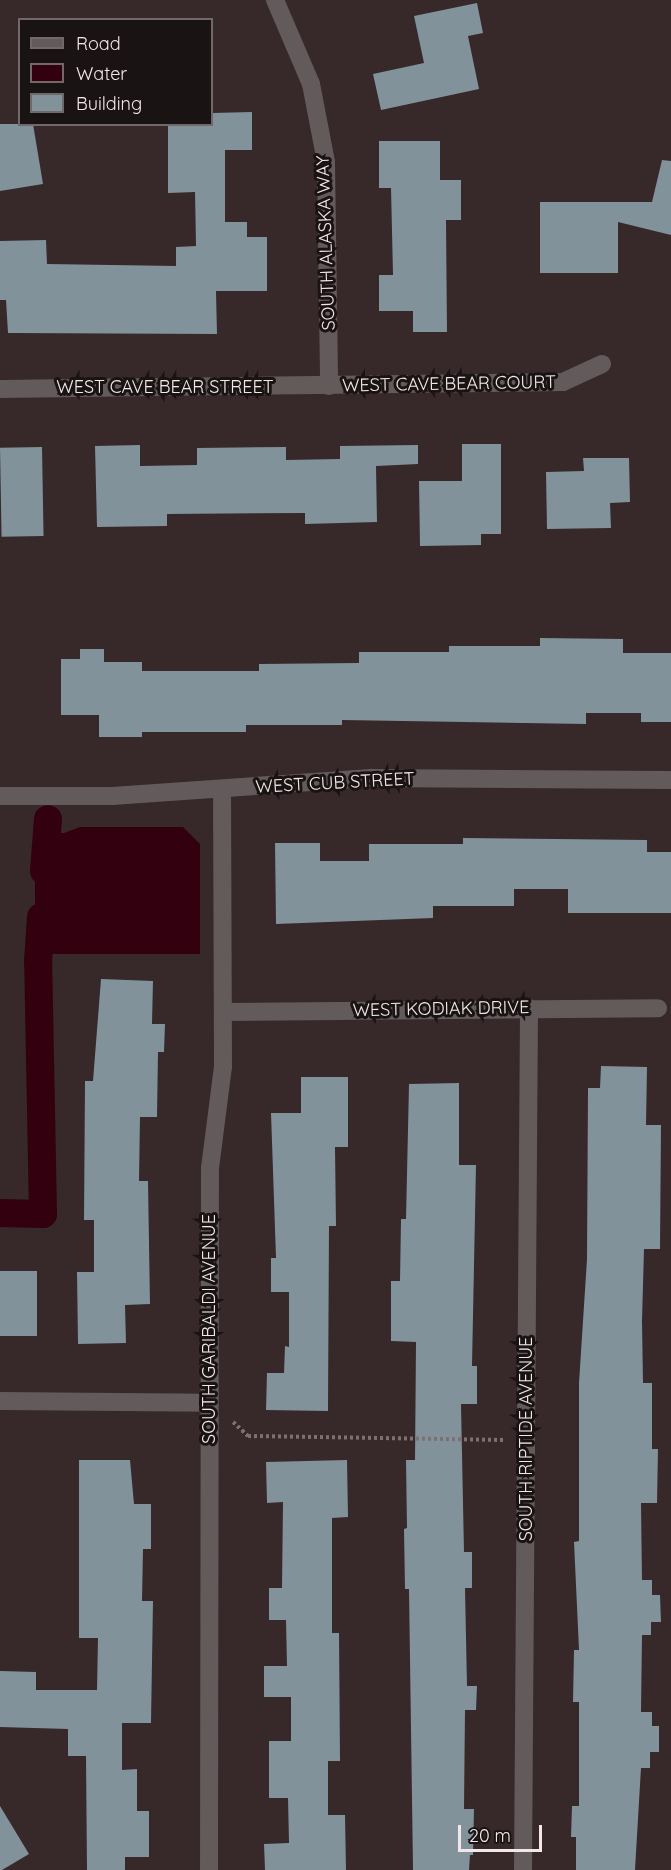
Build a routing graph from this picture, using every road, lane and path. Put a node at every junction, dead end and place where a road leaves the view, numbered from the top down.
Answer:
1 (275, 0) edge
2 (602, 364) dead end
3 (329, 386) junction
4 (0, 389) edge
5 (671, 780) edge
6 (222, 789) junction
7 (0, 796) edge
8 (530, 1008) junction
9 (658, 1008) dead end
10 (223, 1012) junction
11 (0, 1401) edge
12 (209, 1402) junction
13 (526, 1440) junction
14 (209, 1870) edge
15 (523, 1870) edge

1 - 3 street, SOUTH ALASKA WAY
2 - 3 street, WEST CAVE BEAR COURT
3 - 4 street, WEST CAVE BEAR STREET
5 - 6 street, WEST CUB STREET
6 - 7 street, WEST CUB STREET
6 - 10 street, SOUTH GARIBALDI AVENUE
8 - 9 street, WEST KODIAK DRIVE
8 - 10 street, WEST KODIAK DRIVE
8 - 13 street, SOUTH RIPTIDE AVENUE
10 - 12 street, SOUTH GARIBALDI AVENUE
11 - 12 street
12 - 13 path
12 - 14 street, SOUTH GARIBALDI AVENUE
13 - 15 street, SOUTH RIPTIDE AVENUE

